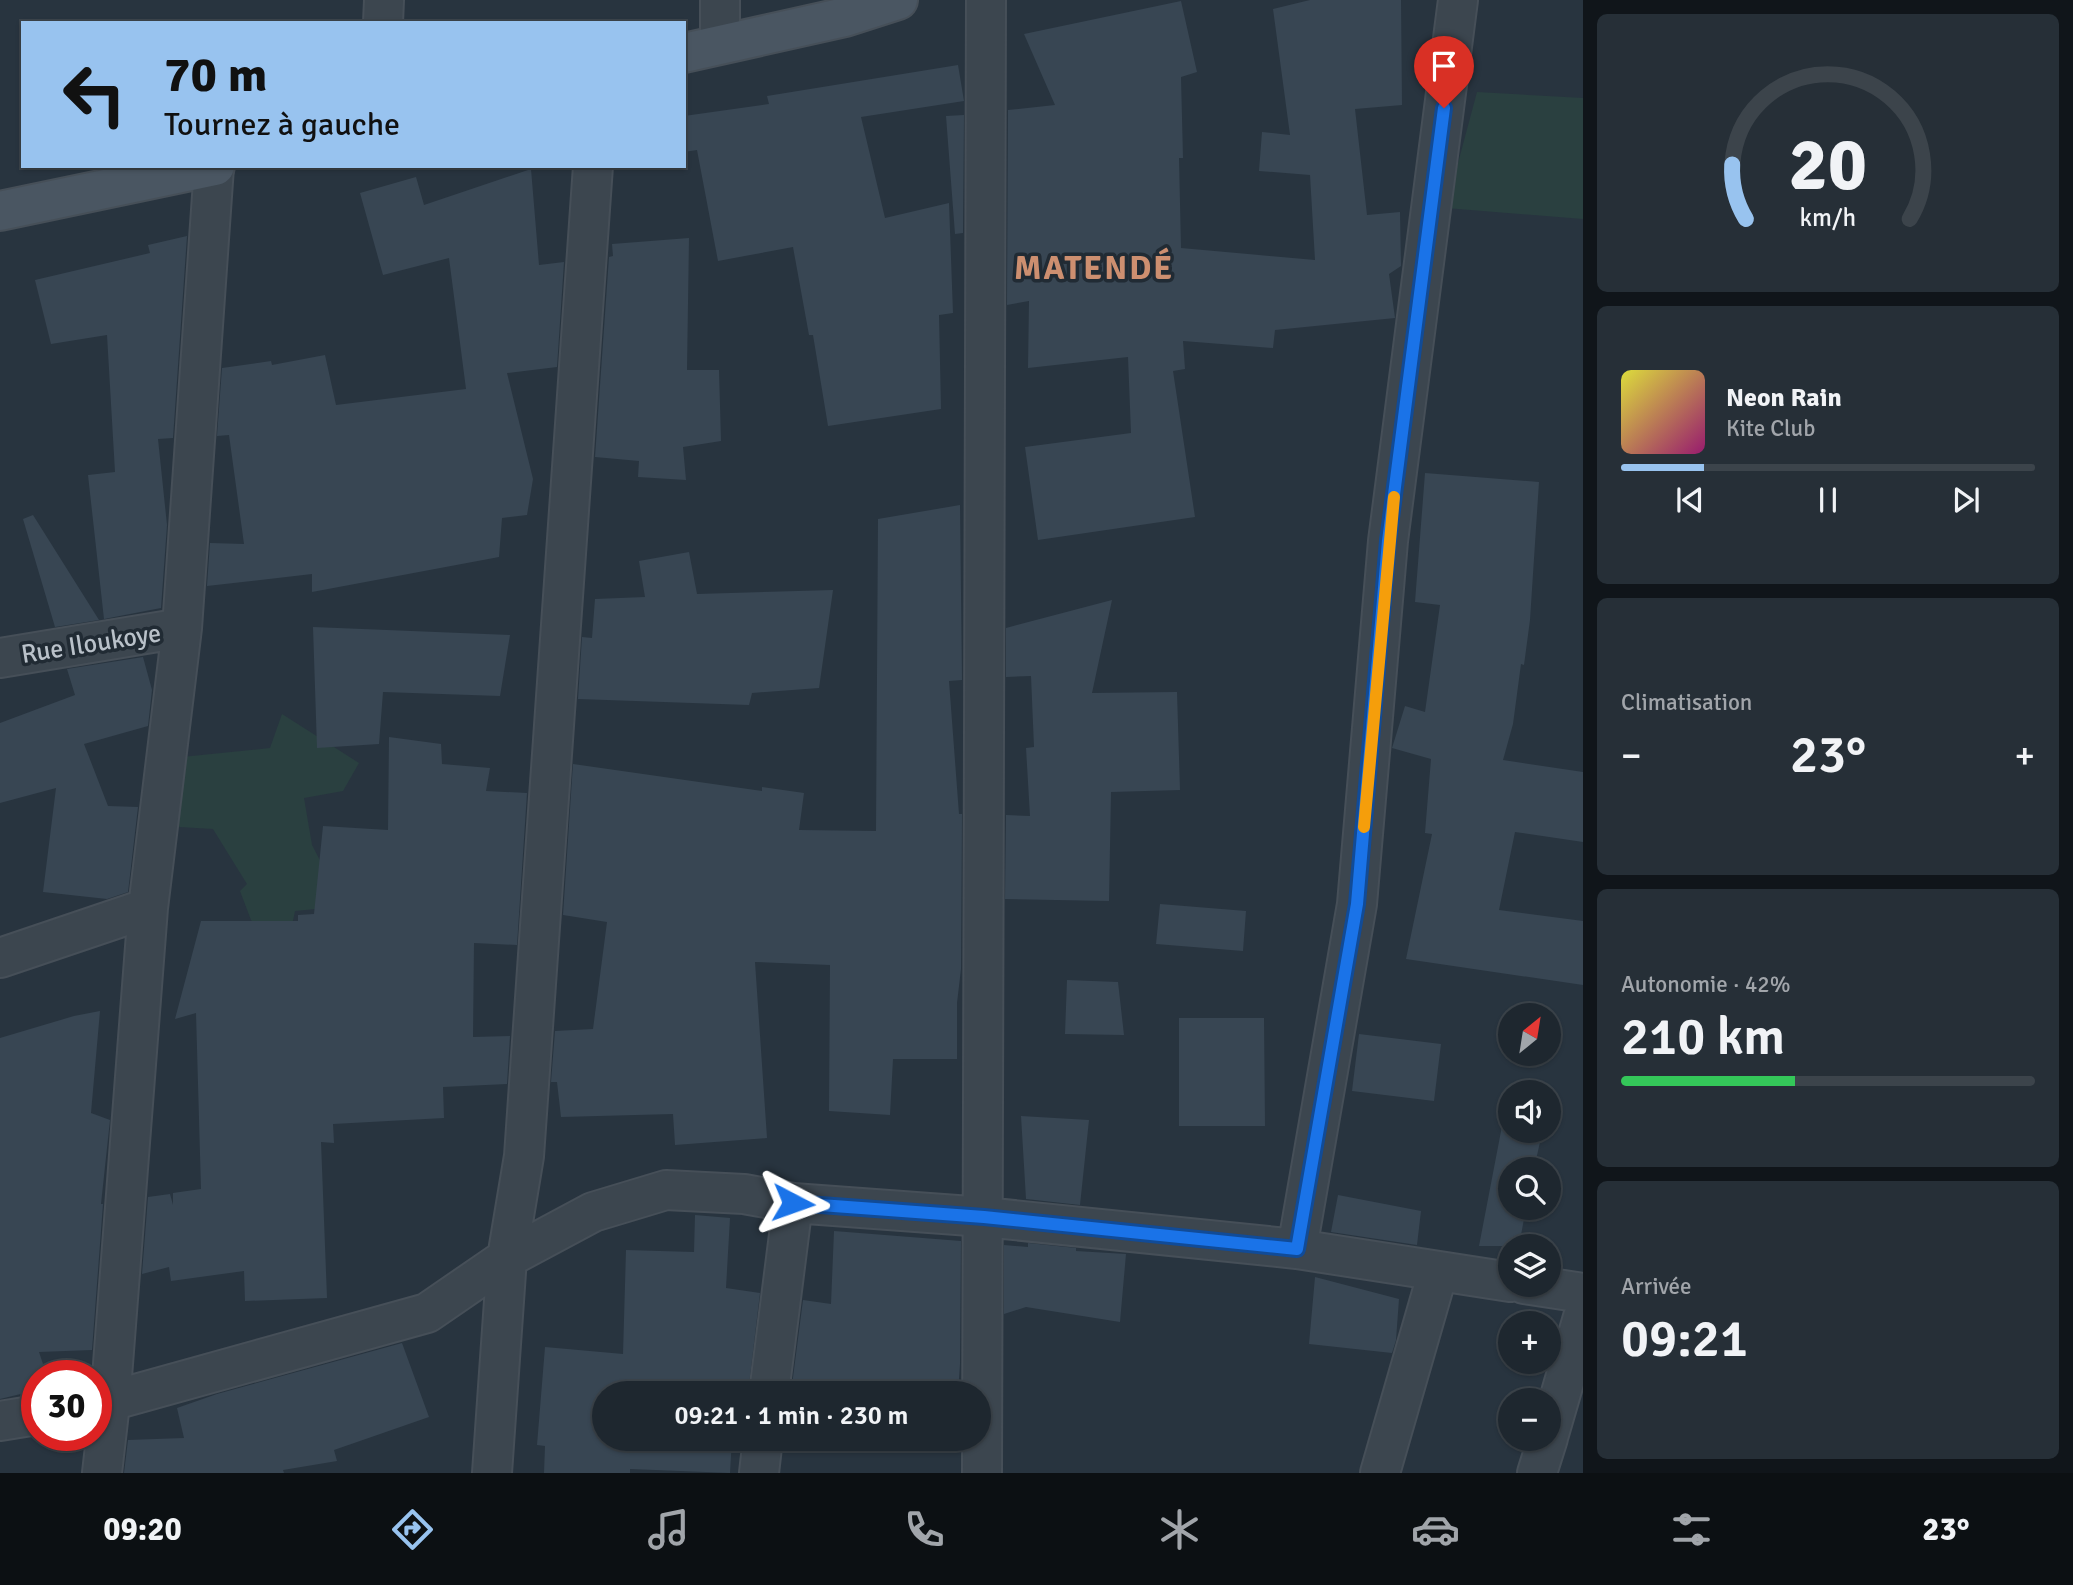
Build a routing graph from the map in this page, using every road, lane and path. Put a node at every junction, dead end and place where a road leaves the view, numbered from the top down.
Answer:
1 (384, 0) edge
2 (720, 0) edge
3 (898, 0) edge
4 (986, 0) edge
5 (1458, 0) edge
6 (383, 21) edge
7 (702, 48) edge
8 (205, 168) edge
9 (215, 168) edge
10 (593, 168) edge
11 (0, 211) edge
12 (182, 628) junction
13 (0, 658) edge
14 (148, 908) junction
15 (0, 958) edge
16 (793, 1203) junction
17 (984, 1217) junction
18 (1297, 1249) junction
19 (507, 1258) junction
20 (1438, 1272) junction
21 (1498, 1280) edge
22 (1561, 1290) edge
23 (1583, 1293) edge
24 (1583, 1317) edge
25 (107, 1360) edge
26 (771, 1381) edge
27 (1561, 1392) edge
28 (112, 1401) edge
29 (21, 1418) edge
30 (0, 1421) edge
31 (102, 1451) edge
32 (762, 1451) edge
33 (1544, 1451) edge
34 (102, 1473) edge
35 (492, 1473) edge
36 (759, 1473) edge
37 (982, 1473) edge
38 (1380, 1473) edge
39 (1537, 1473) edge

1 - 6 street
2 - 7 street
3 - 7 main road
4 - 17 street
5 - 18 street
8 - 11 main road
9 - 12 street
10 - 19 street
12 - 13 street, Rue Iloukoye
12 - 14 street
14 - 15 street
14 - 25 street
16 - 17 street
16 - 19 street
16 - 26 street
17 - 18 street
17 - 37 street
18 - 20 street
19 - 28 street
19 - 35 street
20 - 21 street
20 - 38 street
22 - 23 street
24 - 27 street
29 - 30 street
31 - 34 street
32 - 36 street
33 - 39 street

